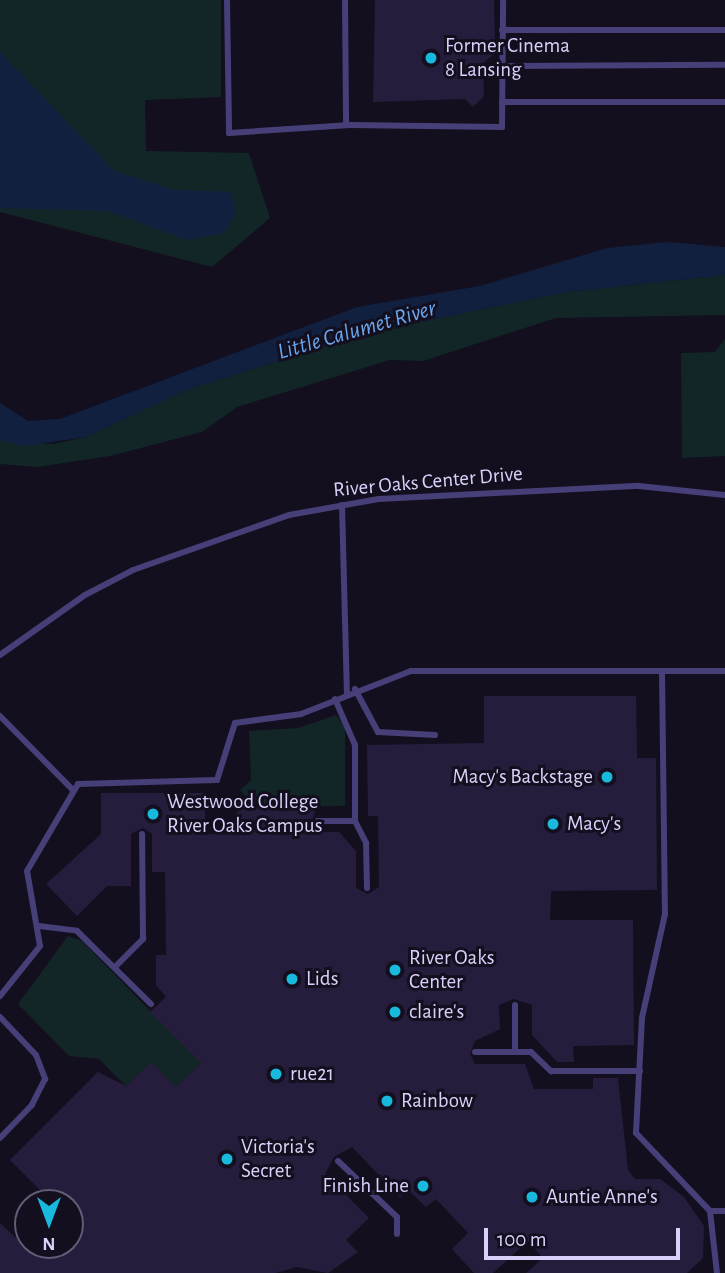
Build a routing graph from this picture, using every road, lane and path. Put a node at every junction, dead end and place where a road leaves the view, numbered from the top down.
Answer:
1 (227, 0) edge
2 (345, 0) edge
3 (503, 0) edge
4 (502, 30) junction
5 (725, 30) edge
6 (725, 65) edge
7 (502, 66) junction
8 (502, 102) junction
9 (725, 102) edge
10 (346, 125) junction
11 (725, 495) edge
12 (342, 505) junction
13 (0, 655) edge
14 (662, 671) junction
15 (725, 671) edge
16 (355, 689) junction
17 (347, 693) junction
18 (335, 699) junction
19 (0, 716) edge
20 (435, 735) dead end
21 (72, 789) junction
22 (317, 821) dead end
23 (355, 821) junction
24 (142, 834) dead end
25 (367, 888) dead end
26 (39, 926) junction
27 (115, 967) junction
28 (0, 996) edge
29 (151, 1004) dead end
30 (515, 1005) dead end
31 (0, 1017) edge
32 (475, 1052) dead end
33 (515, 1052) junction
34 (640, 1071) junction
35 (0, 1138) edge
36 (338, 1161) dead end
37 (710, 1211) junction
38 (725, 1211) edge
39 (397, 1234) dead end
40 (717, 1273) edge

1 - 10 lane
2 - 10 lane
3 - 4 lane
4 - 5 lane
4 - 7 lane
6 - 7 lane
7 - 8 lane
8 - 9 lane
8 - 10 lane
11 - 12 lane, River Oaks Center Drive
12 - 13 lane, River Oaks Center Drive
12 - 17 lane
14 - 15 lane
14 - 16 lane
14 - 34 lane
16 - 17 lane
16 - 20 lane
17 - 18 lane
18 - 21 lane
18 - 23 lane
19 - 21 lane
21 - 26 lane
22 - 23 lane
23 - 25 lane
24 - 27 lane
26 - 27 lane
26 - 28 lane
27 - 29 lane
30 - 33 lane
31 - 35 lane
32 - 33 lane
33 - 34 lane
34 - 37 lane
36 - 39 lane
37 - 38 lane
37 - 40 lane

